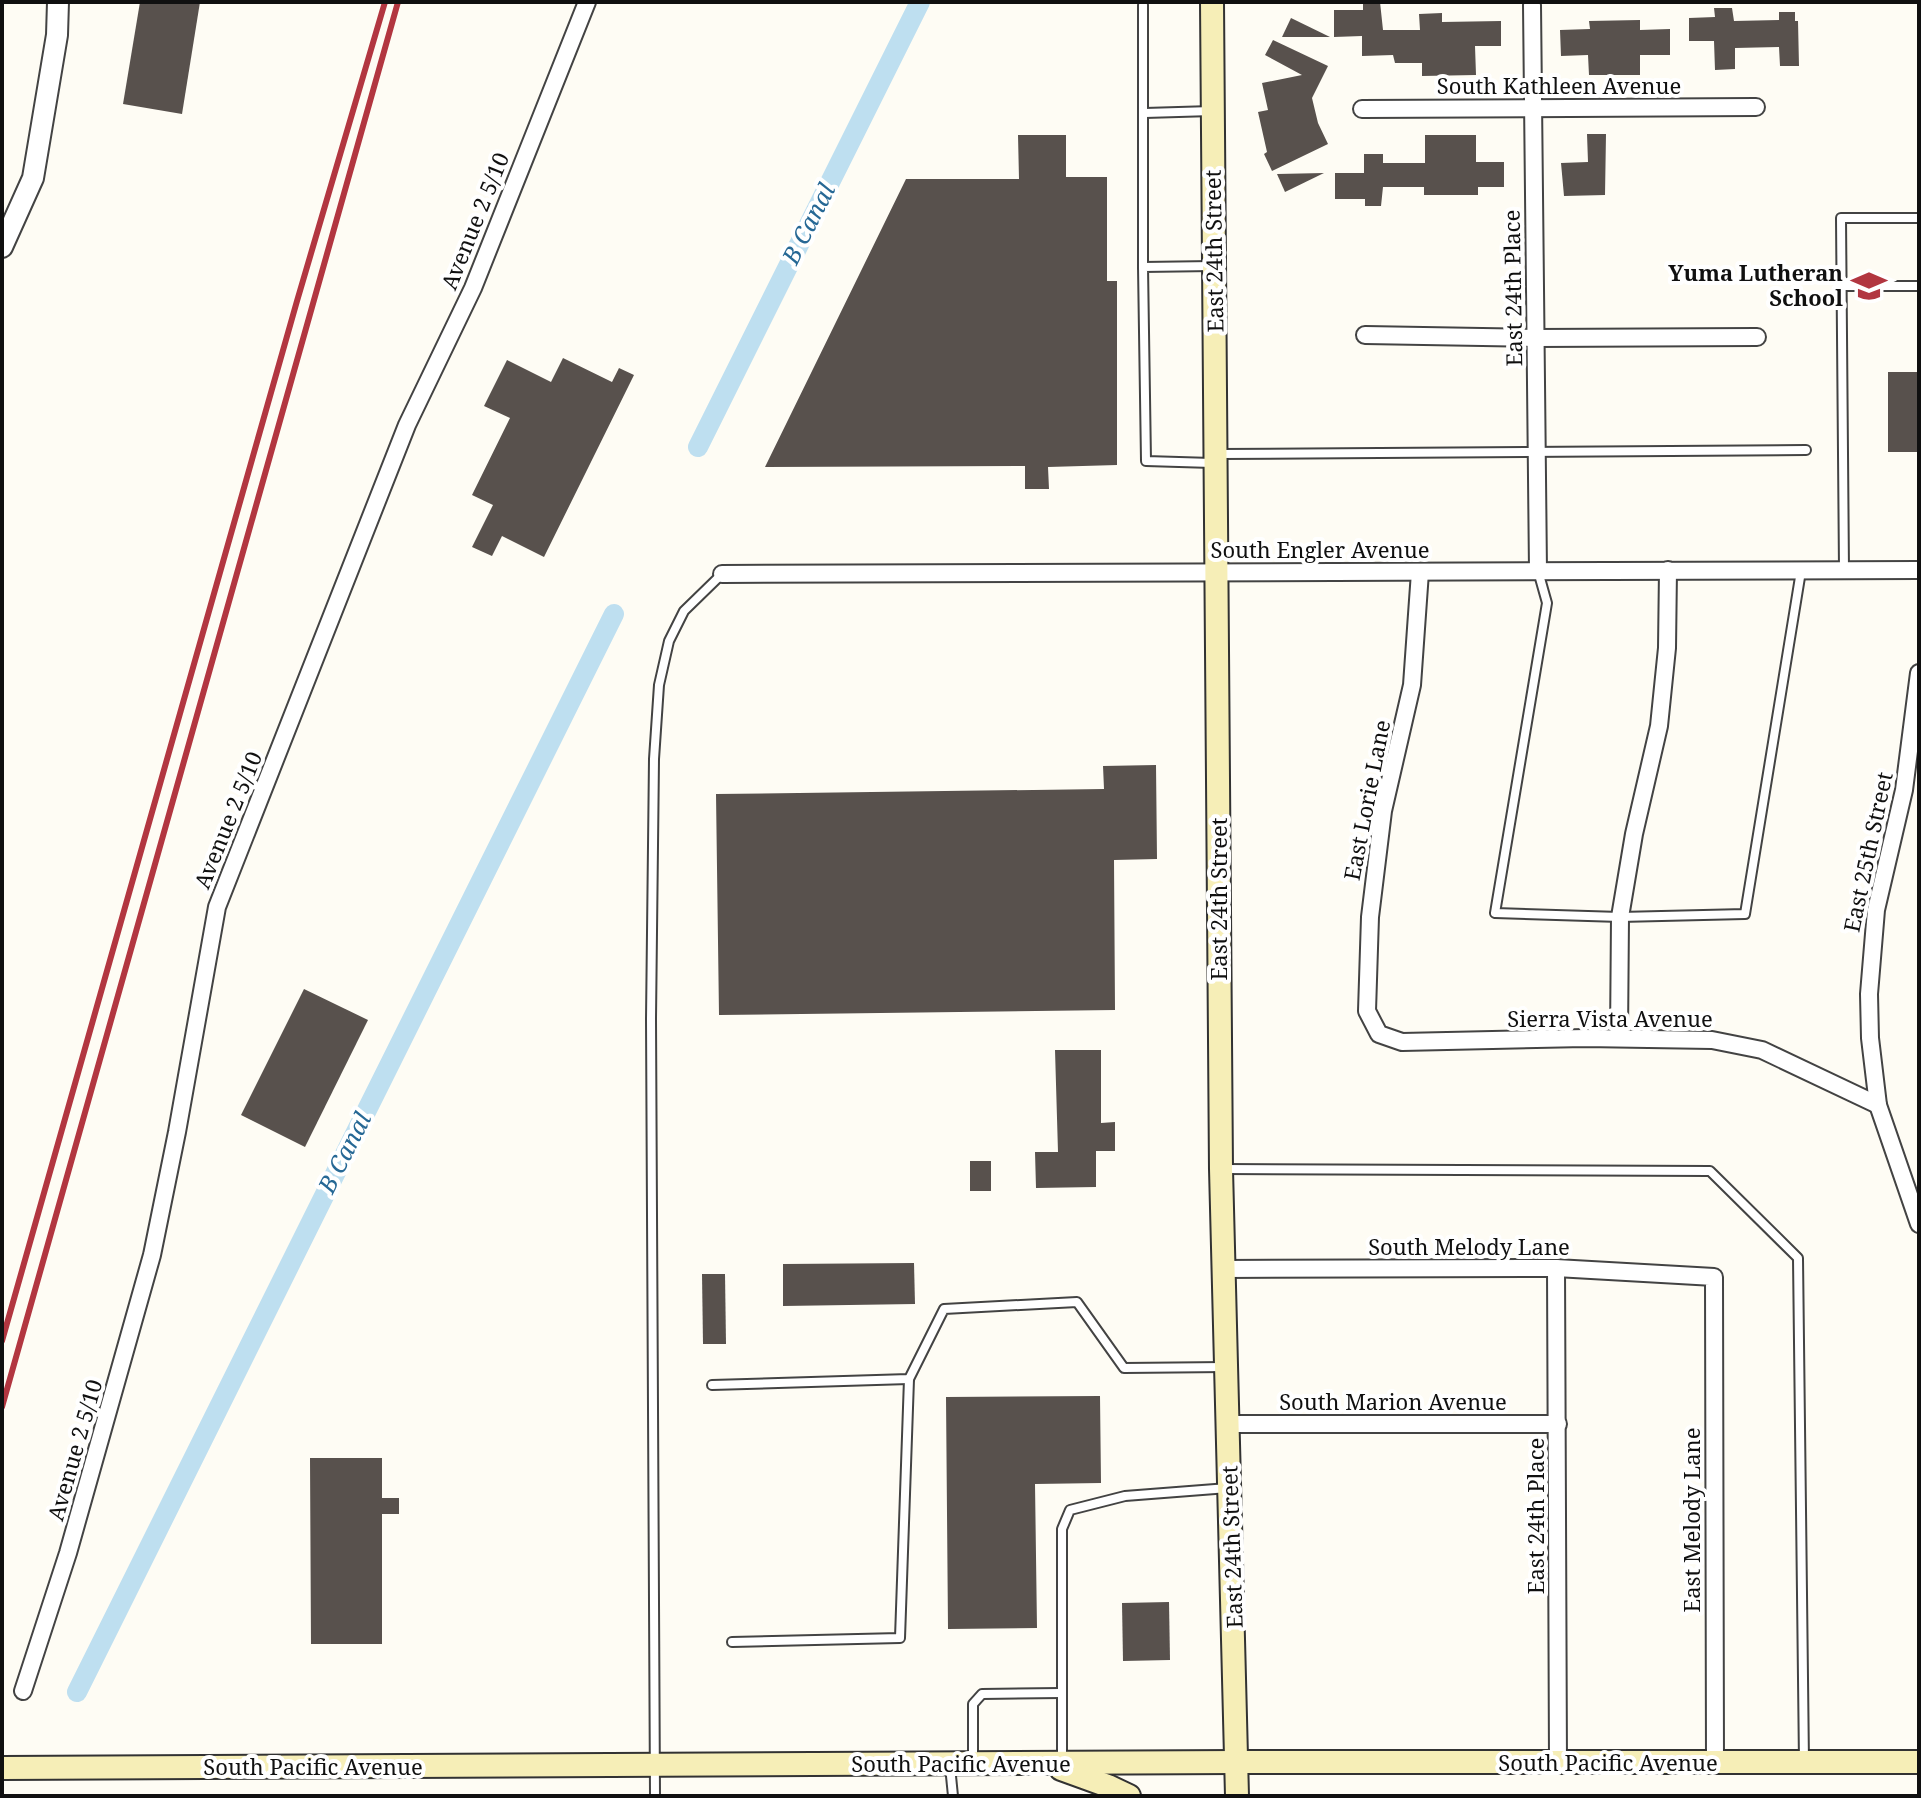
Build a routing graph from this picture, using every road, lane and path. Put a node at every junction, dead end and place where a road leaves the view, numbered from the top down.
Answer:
1 (58, 2) edge
2 (587, 2) edge
3 (1212, 2) edge
4 (1143, 5) dead end
5 (1532, 5) dead end
6 (1756, 107) dead end
7 (1533, 108) junction
8 (1362, 109) dead end
9 (1213, 111) junction
10 (1145, 113) junction
11 (1919, 218) edge
12 (2, 247) edge
13 (1214, 266) junction
14 (1143, 267) junction
15 (1842, 286) junction
16 (1919, 286) edge
17 (1365, 335) dead end
18 (1757, 337) dead end
19 (1536, 338) junction
20 (1806, 450) dead end
21 (1537, 452) junction
22 (1216, 458) junction
23 (1668, 570) junction
24 (1801, 570) junction
25 (1844, 570) junction
26 (1919, 570) edge
27 (1216, 571) junction
28 (1538, 571) junction
29 (1420, 572) junction
30 (722, 574) joint
31 (1919, 673) edge
32 (1620, 917) junction
33 (1379, 1034) joint
34 (1619, 1038) junction
35 (1878, 1105) junction
36 (1221, 1169) junction
37 (1919, 1224) edge
38 (1556, 1268) junction
39 (1223, 1269) junction
40 (1714, 1277) joint
41 (1226, 1367) junction
42 (909, 1379) junction
43 (712, 1385) dead end
44 (1228, 1424) junction
45 (1558, 1424) junction
46 (1230, 1488) junction
47 (732, 1642) dead end
48 (23, 1691) dead end
49 (1061, 1693) junction
50 (1237, 1762) junction
51 (1804, 1762) junction
52 (1919, 1762) edge
53 (1558, 1763) junction
54 (1715, 1763) junction
55 (1053, 1764) junction
56 (950, 1765) junction
57 (974, 1765) junction
58 (655, 1766) junction
59 (2, 1768) edge
60 (655, 1796) edge
61 (953, 1796) edge
62 (1129, 1796) edge
63 (1237, 1796) edge

1 - 12 street
2 - 48 street, Avenue 2 5/10
3 - 9 main road, East 24th Street
4 - 10 lane
5 - 7 street, East 24th Place
6 - 7 street, South Kathleen Avenue
7 - 8 street, South Kathleen Avenue
7 - 19 street, East 24th Place
9 - 10 lane
9 - 13 main road, East 24th Street
10 - 14 lane
11 - 15 lane
13 - 14 lane
13 - 22 main road, East 24th Street
14 - 22 lane
15 - 16 lane
15 - 25 lane
17 - 19 street
18 - 19 street
19 - 21 street, East 24th Place
20 - 21 lane
21 - 22 lane
21 - 28 street, East 24th Place
22 - 27 main road, East 24th Street
23 - 24 street, South Engler Avenue
23 - 28 street, South Engler Avenue
23 - 32 street
24 - 25 street, South Engler Avenue
24 - 32 lane
25 - 26 street, South Engler Avenue
27 - 29 street, South Engler Avenue
27 - 30 street, South Engler Avenue
27 - 36 main road, East 24th Street
28 - 29 street, South Engler Avenue
28 - 32 lane
29 - 33 street, East Lorie Lane
30 - 58 lane
31 - 35 street, East 25th Street
32 - 34 street
33 - 34 street, Sierra Vista Avenue
34 - 35 street, Sierra Vista Avenue
35 - 37 street, East 25th Street
36 - 39 main road, East 24th Street
36 - 51 lane
38 - 39 street, South Melody Lane
38 - 40 street, South Melody Lane
38 - 45 street, East 24th Place
39 - 41 main road, East 24th Street
40 - 54 street, East Melody Lane
41 - 42 lane
41 - 44 main road, East 24th Street
42 - 43 lane
42 - 47 lane
44 - 45 street, South Marion Avenue
44 - 46 main road, East 24th Street
45 - 53 street, East 24th Place
46 - 49 lane
46 - 50 main road, East 24th Street
49 - 55 lane
49 - 57 lane
50 - 53 main road, South Pacific Avenue
50 - 55 main road, South Pacific Avenue
50 - 63 main road, East 24th Street
51 - 52 main road, South Pacific Avenue
51 - 54 main road, South Pacific Avenue
53 - 54 main road, South Pacific Avenue
55 - 57 main road, South Pacific Avenue
55 - 62 main road
56 - 57 main road, South Pacific Avenue
56 - 58 main road, South Pacific Avenue
56 - 61 lane
58 - 59 main road, South Pacific Avenue
58 - 60 lane

